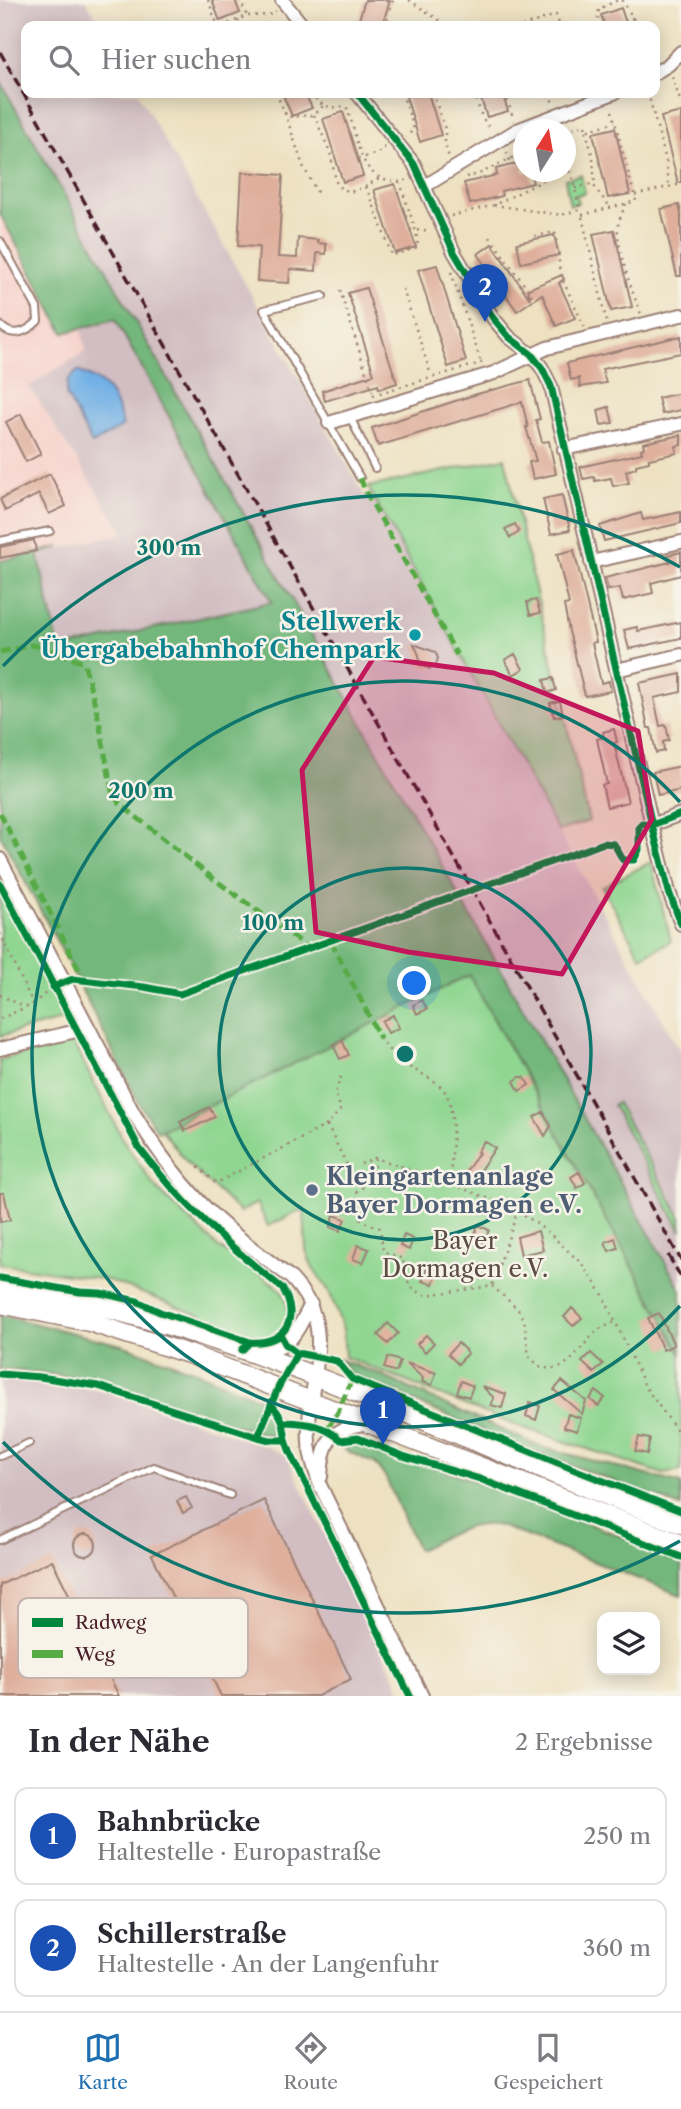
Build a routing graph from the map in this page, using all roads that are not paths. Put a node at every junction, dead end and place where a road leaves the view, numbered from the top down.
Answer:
1 (284, 3) edge
2 (299, 21) edge
3 (681, 52) edge
4 (660, 70) edge
5 (361, 98) edge
6 (600, 98) edge
7 (425, 186) junction
8 (0, 240) edge
9 (323, 296) dead end
10 (681, 315) edge
11 (0, 325) edge
12 (531, 354) junction
13 (350, 417) junction
14 (329, 423) junction
15 (681, 424) edge
16 (564, 449) junction
17 (375, 468) dead end
18 (360, 478) dead end
19 (50, 531) dead end
20 (0, 541) edge
21 (681, 542) edge
22 (591, 562) junction
23 (681, 655) edge
24 (616, 670) junction
25 (681, 814) edge
26 (652, 825) junction
27 (0, 859) edge
28 (681, 924) edge
29 (89, 1028) junction
30 (0, 1049) edge
31 (0, 1287) edge
32 (0, 1304) edge
33 (311, 1304) junction
34 (242, 1350) junction
35 (314, 1377) junction
36 (312, 1400) junction
37 (370, 1424) junction
38 (29, 1443) dead end
39 (0, 1456) edge
40 (320, 1485) junction
41 (230, 1495) dead end
42 (681, 1524) edge
43 (0, 1540) edge
44 (681, 1544) edge
45 (422, 1696) edge

1 - 2 street
3 - 4 street
5 - 7 street
6 - 7 street
7 - 12 street
8 - 11 lane
9 - 14 lane
10 - 12 street
12 - 13 street
12 - 16 street
13 - 14 street
13 - 17 lane
14 - 18 lane
15 - 16 street
16 - 22 street
19 - 20 lane
21 - 22 street
22 - 24 street
23 - 24 street
24 - 26 street
25 - 26 street
26 - 28 street
27 - 29 street
29 - 30 street
29 - 33 street
31 - 34 main road
32 - 36 main road
33 - 34 street
33 - 35 street
34 - 35 main road
35 - 36 street
35 - 42 main road
36 - 37 main road
36 - 40 street
37 - 40 street
37 - 44 main road
38 - 39 lane
40 - 45 street
41 - 43 lane

